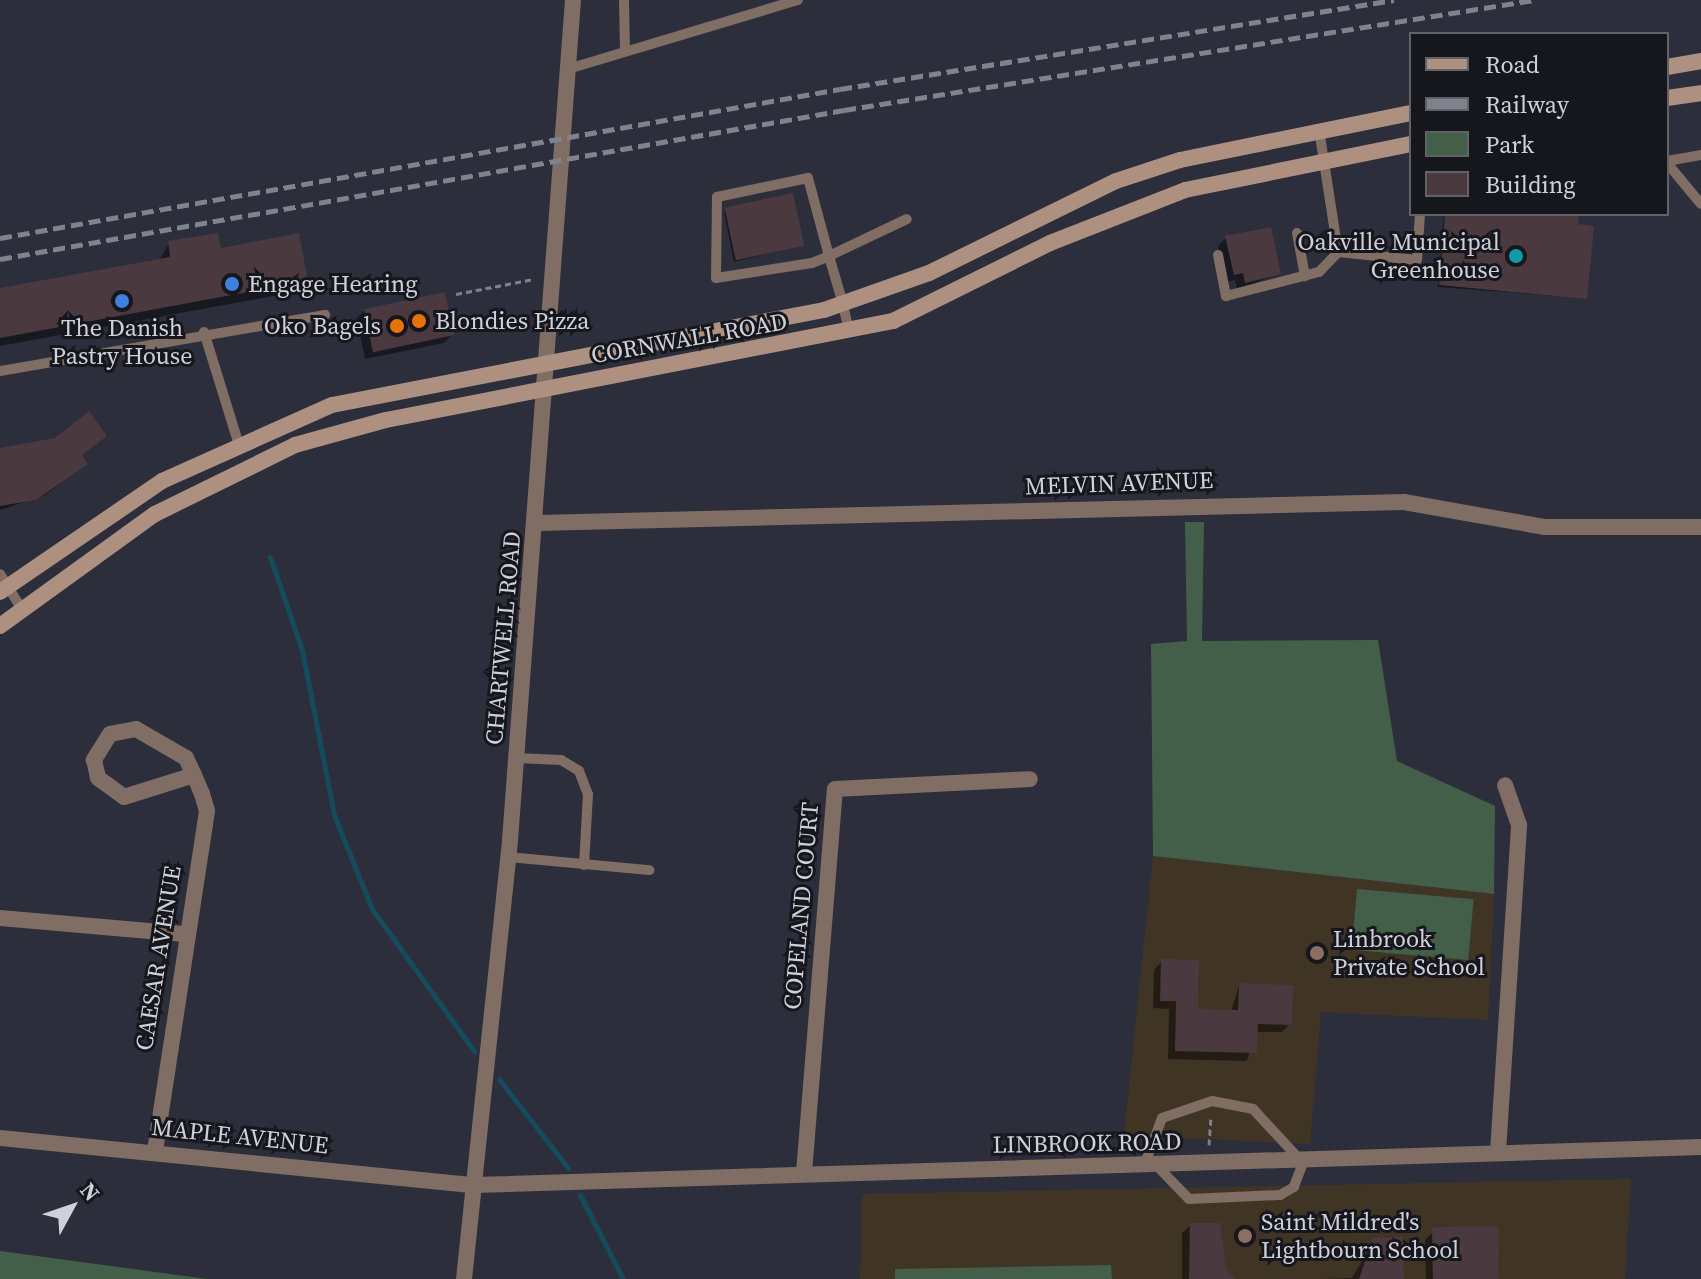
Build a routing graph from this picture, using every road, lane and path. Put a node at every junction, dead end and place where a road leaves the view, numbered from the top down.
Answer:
1 (573, 0) edge
2 (624, 0) edge
3 (798, 0) edge
4 (625, 50) junction
5 (1701, 61) edge
6 (1669, 67) edge
7 (568, 69) junction
8 (1701, 93) edge
9 (1669, 98) edge
10 (1409, 113) edge
11 (1319, 129) junction
12 (1409, 144) edge
13 (1701, 155) edge
14 (1324, 160) junction
15 (1669, 162) edge
16 (1669, 164) edge
17 (1701, 204) edge
18 (1420, 216) edge
19 (907, 219) dead end
20 (1297, 233) dead end
21 (1338, 252) junction
22 (1218, 255) dead end
23 (829, 256) junction
24 (555, 275) junction
25 (1305, 276) junction
26 (456, 294) dead end
27 (843, 304) junction
28 (325, 315) dead end
29 (849, 331) junction
30 (204, 332) junction
31 (545, 361) junction
32 (0, 371) edge
33 (543, 389) junction
34 (239, 445) junction
35 (537, 523) junction
36 (1701, 527) edge
37 (3, 584) edge
38 (23, 611) junction
39 (0, 626) edge
40 (517, 758) junction
41 (194, 775) junction
42 (1030, 779) dead end
43 (1505, 785) dead end
44 (508, 857) junction
45 (584, 865) junction
46 (649, 870) dead end
47 (0, 918) edge
48 (183, 934) junction
49 (1212, 1101) junction
50 (0, 1138) edge
51 (1701, 1147) edge
52 (155, 1151) junction
53 (1498, 1152) junction
54 (1303, 1163) junction
55 (1208, 1165) junction
56 (1151, 1166) junction
57 (804, 1173) junction
58 (474, 1185) junction
59 (464, 1279) edge

1 - 7 street, CHARTWELL ROAD
2 - 4 lane
3 - 4 lane
4 - 7 lane
5 - 6 main road
7 - 24 street, CHARTWELL ROAD
8 - 9 main road
10 - 11 main road, CORNWALL ROAD
11 - 14 lane
11 - 27 main road, CORNWALL ROAD
12 - 14 main road, CORNWALL ROAD
13 - 15 lane
14 - 21 lane
14 - 29 main road, CORNWALL ROAD
16 - 17 lane
18 - 21 lane
19 - 23 lane
20 - 25 lane
21 - 25 lane
22 - 25 lane
23 - 23 lane
23 - 27 lane
24 - 26 path
24 - 31 street, CHARTWELL ROAD
27 - 29 lane
27 - 31 main road, CORNWALL ROAD
28 - 30 lane
29 - 33 main road, CORNWALL ROAD
30 - 32 lane
30 - 34 lane
31 - 33 street, CHARTWELL ROAD
31 - 34 main road, CORNWALL ROAD
33 - 35 street, CHARTWELL ROAD
33 - 38 main road, CORNWALL ROAD
34 - 37 main road, CORNWALL ROAD
35 - 36 street, MELVIN AVENUE
35 - 40 street, CHARTWELL ROAD
37 - 38 lane
38 - 39 main road, CORNWALL ROAD
40 - 44 street, CHARTWELL ROAD
40 - 45 lane
41 - 41 street, CAESAR AVENUE
41 - 48 street, CAESAR AVENUE
42 - 57 street, COPELAND COURT
43 - 53 street
44 - 45 lane
44 - 58 street, CHARTWELL ROAD
45 - 46 lane
47 - 48 street
48 - 52 street, CAESAR AVENUE
49 - 54 lane
49 - 55 path
49 - 56 lane
50 - 52 street, MAPLE AVENUE
51 - 53 street, LINBROOK ROAD
52 - 58 street, MAPLE AVENUE
53 - 54 street, LINBROOK ROAD
54 - 55 street, LINBROOK ROAD
54 - 56 lane
55 - 56 street, LINBROOK ROAD
56 - 57 street, LINBROOK ROAD
57 - 58 street, LINBROOK ROAD
58 - 59 street, CHARTWELL ROAD

